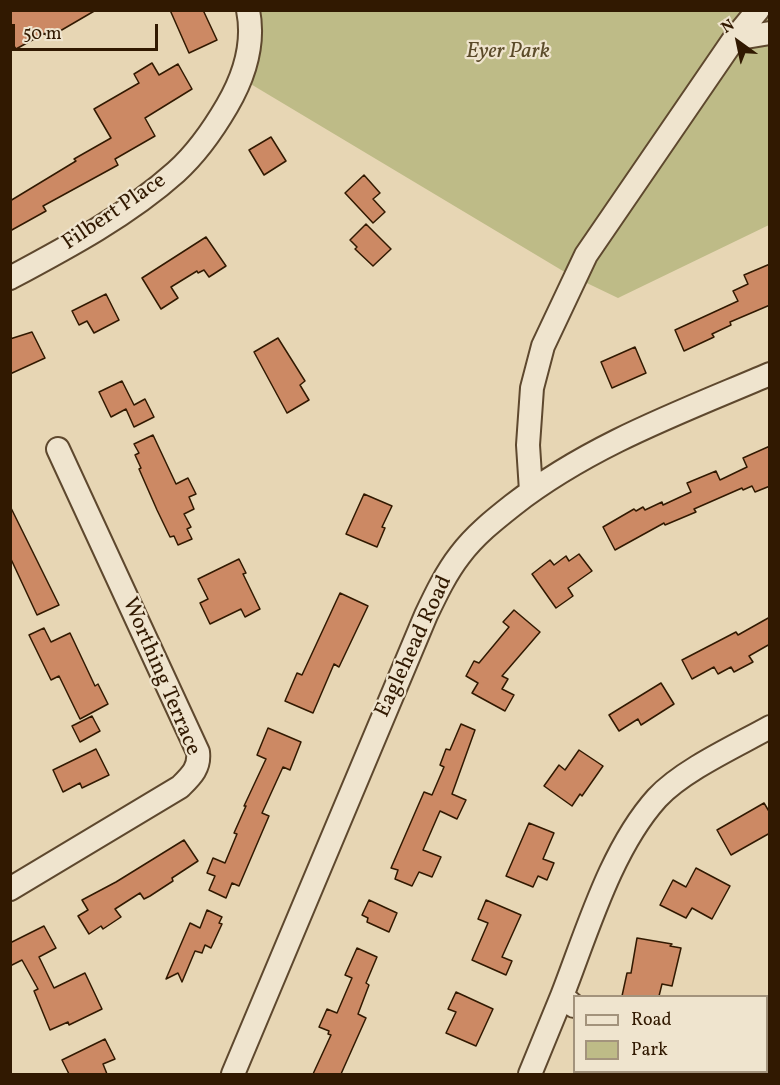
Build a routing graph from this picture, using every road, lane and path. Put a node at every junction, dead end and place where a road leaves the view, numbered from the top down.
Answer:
1 (248, 10) edge
2 (758, 10) edge
3 (770, 33) edge
4 (734, 39) junction
5 (10, 278) edge
6 (770, 374) edge
7 (58, 449) dead end
8 (531, 491) junction
9 (770, 727) edge
10 (10, 889) edge
11 (568, 1001) edge
12 (233, 1074) edge
13 (530, 1074) edge

1 - 5 street, Filbert Place
2 - 4 street
3 - 4 street
4 - 8 street
6 - 8 street, Eaglehead Road
7 - 10 street, Worthing Terrace
8 - 12 street, Eaglehead Road
9 - 11 street
11 - 13 street

